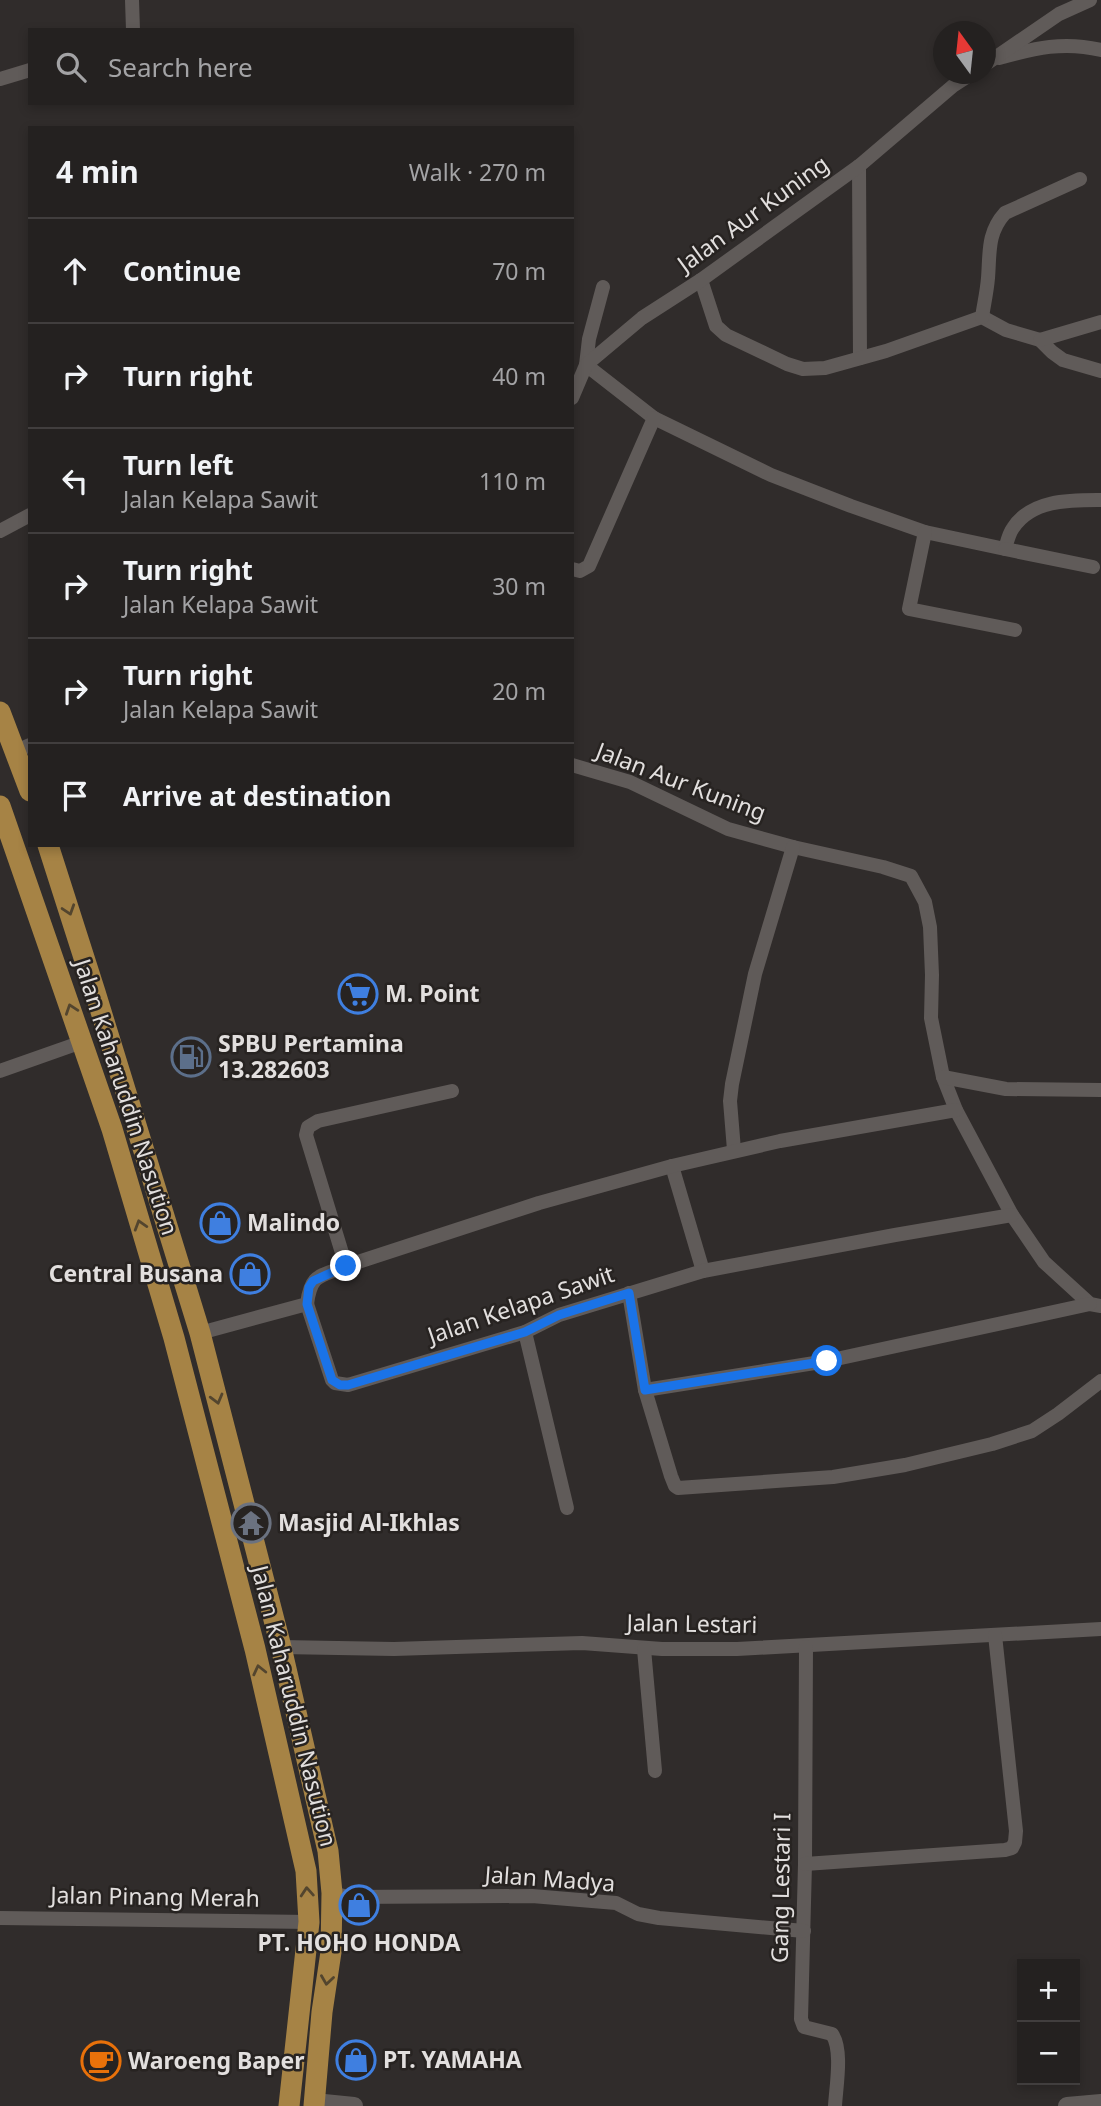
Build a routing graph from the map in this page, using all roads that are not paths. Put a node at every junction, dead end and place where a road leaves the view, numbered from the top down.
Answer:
1 (132, 0) edge
2 (1090, 0) edge
3 (133, 28) edge
4 (1101, 50) edge
5 (996, 56) edge
6 (996, 60) edge
7 (28, 71) edge
8 (0, 79) edge
9 (956, 84) edge
10 (859, 166) junction
11 (1080, 179) dead end
12 (701, 280) junction
13 (603, 287) dead end
14 (982, 317) junction
15 (1101, 322) edge
16 (1040, 340) junction
17 (860, 358) junction
18 (586, 365) junction
19 (1101, 371) edge
20 (574, 393) edge
21 (654, 418) junction
22 (1101, 500) edge
23 (28, 515) edge
24 (0, 531) edge
25 (925, 532) junction
26 (1005, 549) junction
27 (1093, 567) dead end
28 (574, 570) edge
29 (1015, 630) dead end
30 (0, 712) edge
31 (23, 748) edge
32 (574, 766) edge
33 (28, 779) edge
34 (0, 806) edge
35 (49, 847) edge
36 (793, 847) junction
37 (82, 1042) junction
38 (0, 1071) edge
39 (943, 1077) junction
40 (1101, 1090) edge
41 (452, 1091) dead end
42 (956, 1110) junction
43 (734, 1150) junction
44 (672, 1166) junction
45 (152, 1183) junction
46 (130, 1189) junction
47 (1012, 1215) junction
48 (346, 1266) junction
49 (703, 1271) junction
50 (629, 1293) junction
51 (307, 1304) junction
52 (1096, 1305) edge
53 (525, 1332) junction
54 (200, 1333) junction
55 (1101, 1381) edge
56 (645, 1390) junction
57 (567, 1508) dead end
58 (1101, 1629) edge
59 (995, 1635) junction
60 (281, 1647) junction
61 (806, 1647) junction
62 (644, 1648) junction
63 (655, 1771) dead end
64 (805, 1864) junction
65 (332, 1894) junction
66 (0, 1918) edge
67 (309, 1922) junction
68 (804, 1931) junction
69 (1101, 2103) edge
70 (314, 2104) edge
71 (289, 2106) edge
72 (354, 2106) edge
73 (835, 2106) edge
74 (1067, 2106) edge

1 - 3 street
2 - 5 street
4 - 6 street
7 - 8 street
9 - 10 street, Jalan Aur Kuning
10 - 12 street, Jalan Aur Kuning
10 - 17 street
11 - 14 street
12 - 17 street
12 - 18 street, Jalan Aur Kuning
13 - 18 street
14 - 16 street
14 - 17 street
15 - 16 street
16 - 19 street
18 - 20 street, Jalan Aur Kuning
18 - 21 street
21 - 25 street
21 - 28 street
22 - 26 street
23 - 24 street
25 - 26 street
25 - 29 street
26 - 27 street
30 - 31 highway
31 - 33 highway
32 - 36 street, Jalan Aur Kuning
37 -> 34 highway, Jalan Kaharuddin Nasution
35 -> 45 highway, Jalan Kaharuddin Nasution
36 - 39 street, Jalan Aur Kuning
36 - 43 street
37 - 38 street
37 - 46 highway, Jalan Kaharuddin Nasution
39 - 40 street
39 - 42 street
41 - 48 street
42 - 43 street
42 - 47 street
43 - 44 street
44 - 48 street
44 - 49 street
45 - 46 highway
45 - 54 highway, Jalan Kaharuddin Nasution
67 -> 46 highway, Jalan Kaharuddin Nasution
47 - 49 street, Jalan Kelapa Sawit
47 - 52 street
48 - 51 street
49 - 50 street, Jalan Kelapa Sawit
50 - 53 street, Jalan Kelapa Sawit
50 - 56 street
51 - 53 street, Jalan Kelapa Sawit
51 - 54 street
52 - 56 street
53 - 57 street
54 -> 60 highway, Jalan Kaharuddin Nasution
55 - 56 street
58 - 59 street, Jalan Lestari
59 - 61 street, Jalan Lestari
59 - 64 street
60 - 62 street, Jalan Lestari
60 - 65 highway, Jalan Kaharuddin Nasution
61 - 62 street, Jalan Lestari
61 - 64 street, Gang Lestari I
62 - 63 street
64 - 68 street, Gang Lestari I
65 - 68 street, Jalan Madya
65 -> 70 highway, Jalan Kaharuddin Nasution
66 - 67 street, Jalan Pinang Merah
67 - 71 highway, Jalan Kaharuddin Nasution
68 - 73 street, Gang Lestari I
69 - 74 street
70 - 72 street

